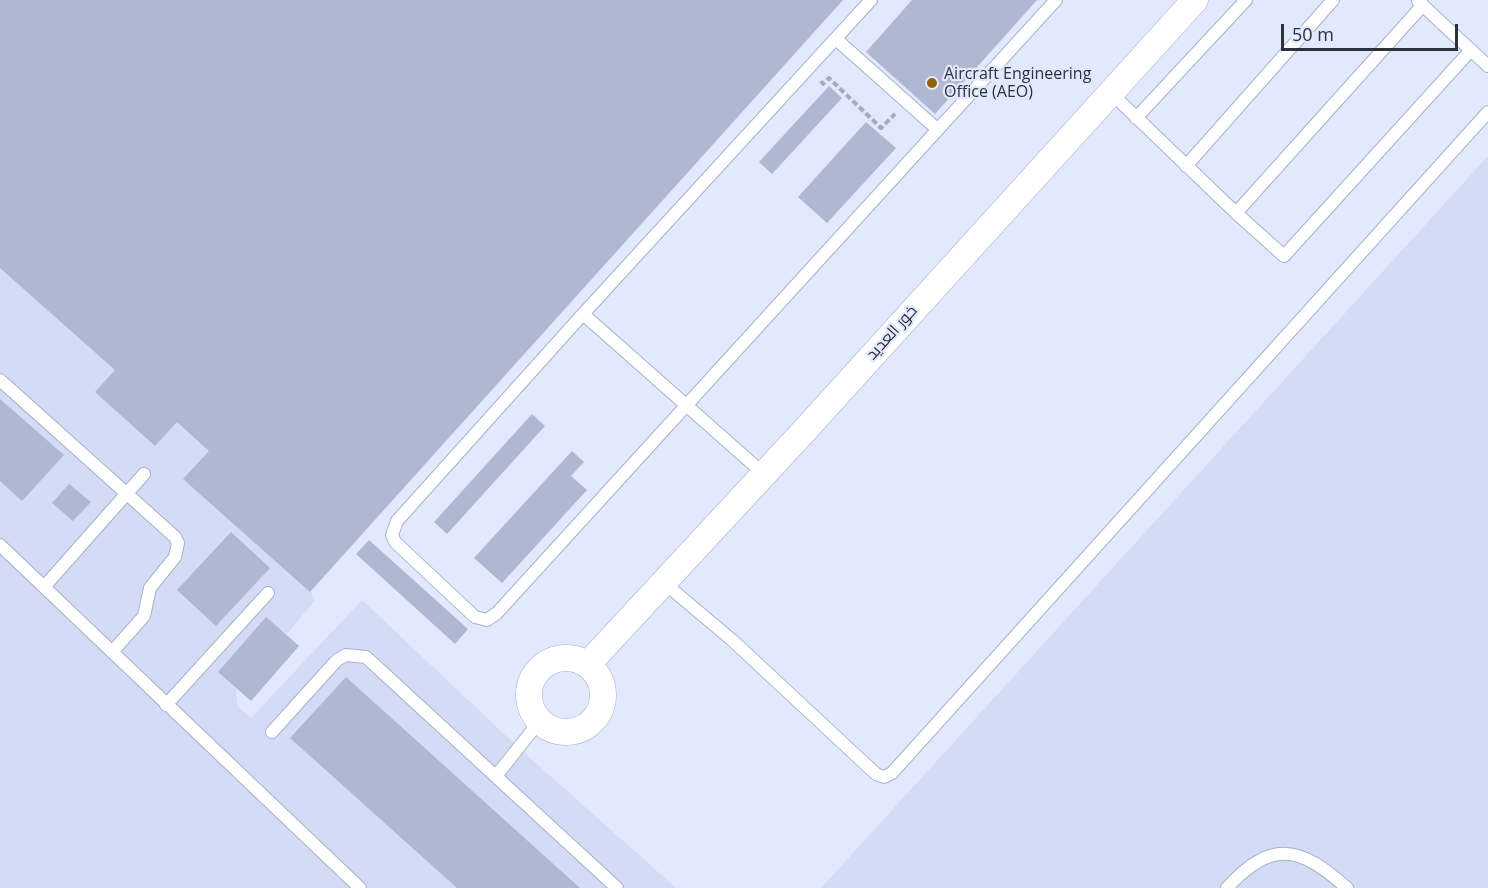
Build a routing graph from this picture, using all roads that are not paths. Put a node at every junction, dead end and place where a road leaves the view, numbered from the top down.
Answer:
1 (871, 0) edge
2 (1056, 0) edge
3 (1195, 0) edge
4 (1246, 0) edge
5 (1333, 0) edge
6 (1420, 3) edge
7 (836, 39) junction
8 (1471, 50) junction
9 (1488, 66) edge
10 (1110, 92) junction
11 (1488, 112) edge
12 (1136, 118) junction
13 (937, 129) junction
14 (1186, 166) junction
15 (1236, 213) junction
16 (582, 314) junction
17 (0, 380) edge
18 (685, 405) junction
19 (144, 474) dead end
20 (764, 474) junction
21 (126, 494) junction
22 (0, 545) edge
23 (663, 582) junction
24 (44, 586) junction
25 (268, 593) dead end
26 (112, 652) junction
27 (588, 664) junction
28 (166, 705) junction
29 (539, 722) junction
30 (272, 732) dead end
31 (496, 776) junction
32 (360, 888) edge
33 (617, 888) edge
34 (1227, 888) edge
35 (1347, 888) edge

1 - 7 lane
2 - 13 lane
3 - 10 street, خور العديد
4 - 12 lane
5 - 14 lane
6 - 8 lane
6 - 15 lane
7 - 13 lane
7 - 16 lane
8 - 9 lane
8 - 15 lane
10 - 12 lane
10 - 20 street, خور العديد
11 - 23 lane
12 - 14 lane
13 - 18 lane
14 - 15 lane
16 - 18 lane
16 - 18 lane
17 - 21 lane
18 - 20 lane
19 - 21 lane
20 - 23 street, خور العديد
21 - 24 lane
21 - 26 lane
22 - 24 lane
23 - 27 street, خور العديد
24 - 26 lane
25 - 28 lane
26 - 28 lane
27 - 29 street
27 - 29 street
28 - 32 lane
29 - 31 lane
30 - 31 lane
31 - 33 lane
34 - 35 lane

